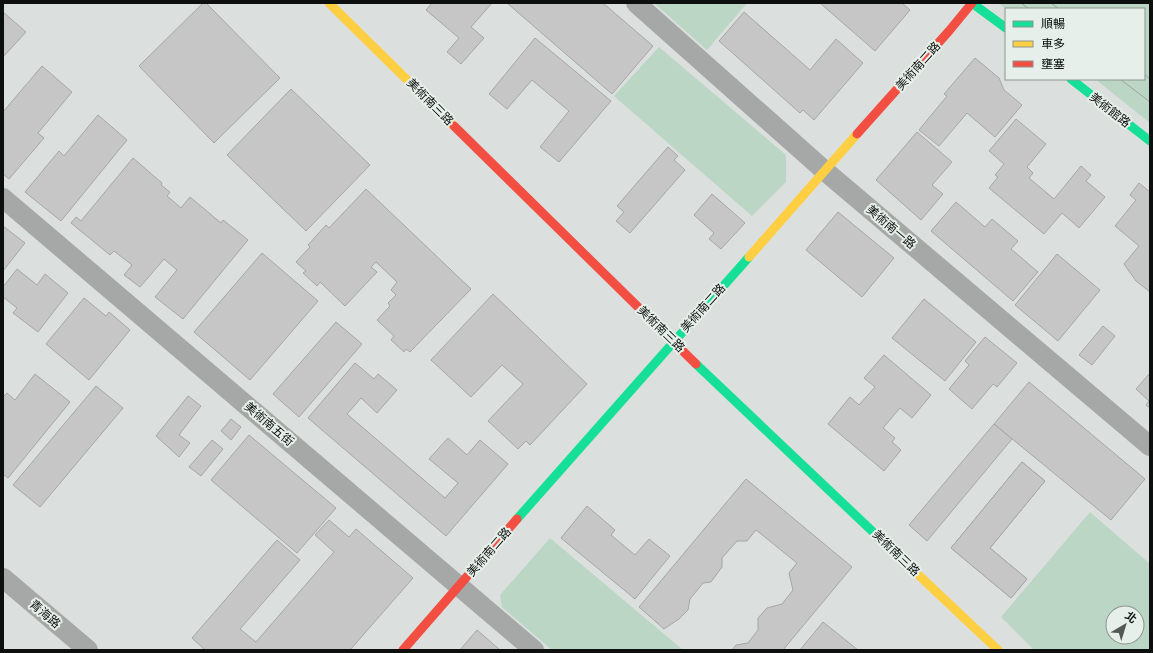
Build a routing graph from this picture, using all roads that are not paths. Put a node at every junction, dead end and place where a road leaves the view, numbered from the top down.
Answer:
1 (329, 3) edge
2 (636, 3) edge
3 (972, 3) edge
4 (1005, 27) edge
5 (1072, 80) edge
6 (1150, 142) edge
7 (825, 171) junction
8 (3, 198) edge
9 (673, 342) junction
10 (1150, 446) edge
11 (3, 578) edge
12 (459, 586) junction
13 (86, 650) edge
14 (403, 650) edge
15 (534, 650) edge
16 (998, 650) edge

1 - 9 street, 美術南三路
2 - 7 street, 美術南一路
3 - 4 street
3 - 7 street, 美術南二路
5 - 6 street, 美術館路
7 - 9 street, 美術南二路
7 - 10 street, 美術南一路
8 - 12 street, 美術南五街
9 - 12 street, 美術南二路
9 - 16 street, 美術南三路
11 - 13 street, 青海路
12 - 14 street, 美術南二路
12 - 15 street, 美術南五街

